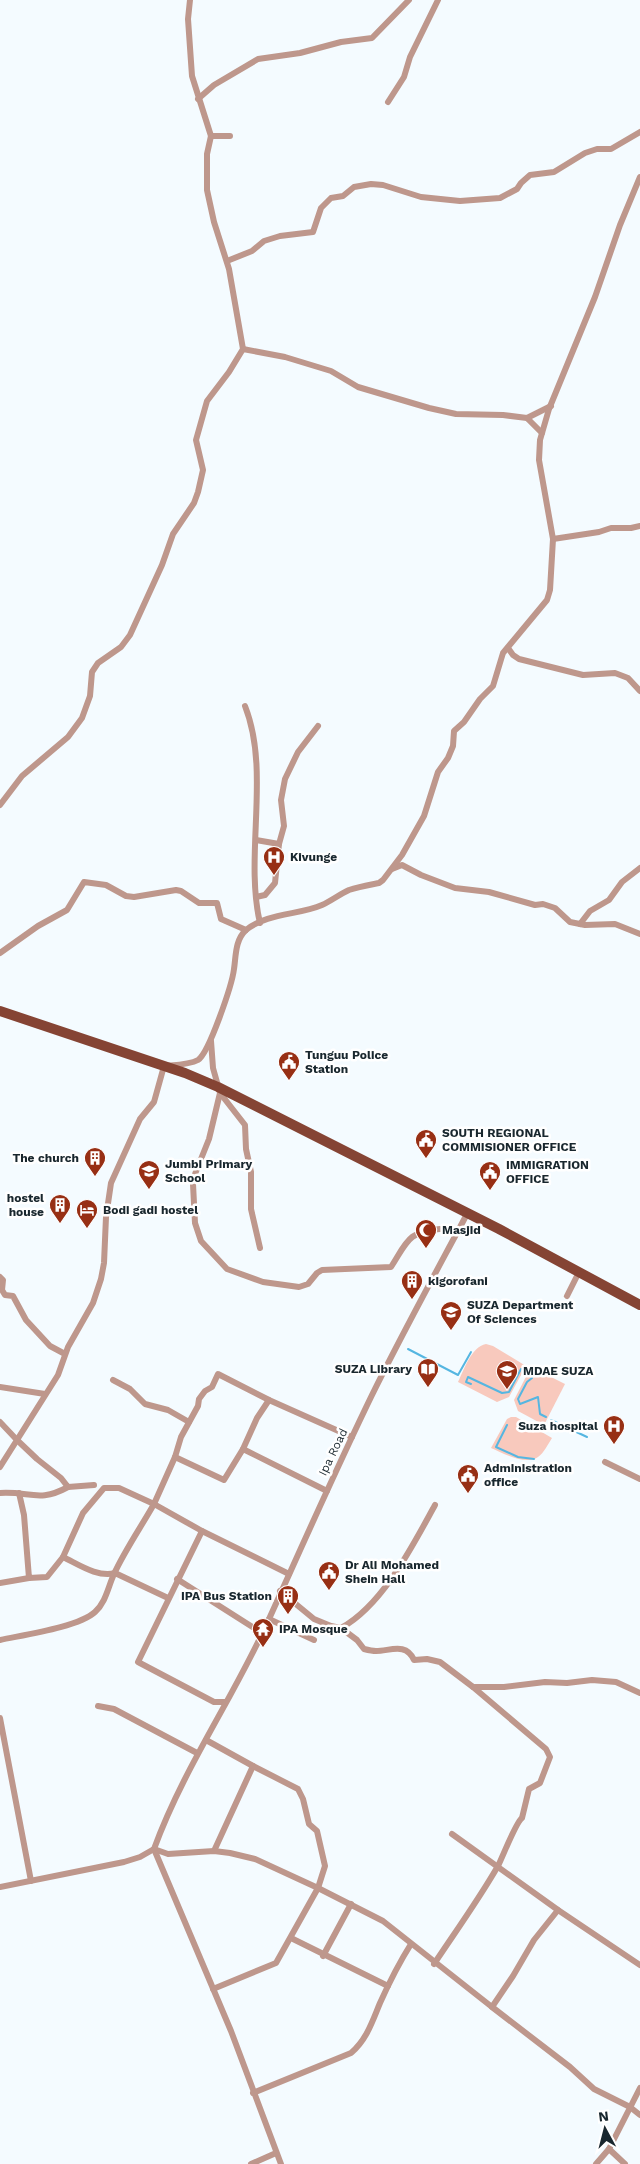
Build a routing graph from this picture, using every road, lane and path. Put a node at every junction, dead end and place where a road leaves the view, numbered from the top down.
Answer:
1 (190, 0) edge
2 (409, 0) edge
3 (438, 0) edge
4 (198, 99) junction
5 (388, 102) dead end
6 (640, 132) edge
7 (211, 136) junction
8 (230, 136) dead end
9 (640, 177) edge
10 (226, 261) junction
11 (243, 349) junction
12 (551, 406) junction
13 (527, 418) junction
14 (542, 433) junction
15 (640, 526) edge
16 (553, 539) junction
17 (508, 648) junction
18 (640, 691) edge
19 (245, 706) dead end
20 (318, 726) dead end
21 (0, 805) edge
22 (256, 840) junction
23 (279, 844) junction
24 (640, 868) edge
25 (387, 873) junction
26 (256, 896) junction
27 (260, 923) junction
28 (580, 924) junction
29 (246, 930) junction
30 (640, 934) edge
31 (0, 953) edge
32 (0, 1011) edge
33 (212, 1032) junction
34 (164, 1066) junction
35 (219, 1090) junction
36 (467, 1214) junction
37 (440, 1228) dead end
38 (260, 1248) dead end
39 (579, 1272) junction
40 (0, 1277) edge
41 (567, 1296) dead end
42 (640, 1305) edge
43 (65, 1354) junction
44 (113, 1380) dead end
45 (0, 1387) edge
46 (45, 1394) junction
47 (269, 1400) junction
48 (0, 1422) edge
49 (189, 1422) junction
50 (352, 1437) junction
51 (17, 1440) junction
52 (243, 1449) junction
53 (176, 1457) junction
54 (605, 1462) dead end
55 (0, 1468) edge
56 (640, 1479) edge
57 (94, 1485) dead end
58 (68, 1487) junction
59 (327, 1491) junction
60 (19, 1492) junction
61 (0, 1493) edge
62 (154, 1504) junction
63 (435, 1505) dead end
64 (202, 1531) junction
65 (63, 1557) junction
66 (114, 1573) junction
67 (289, 1574) junction
68 (29, 1578) junction
69 (177, 1579) junction
70 (0, 1583) edge
71 (280, 1591) junction
72 (168, 1598) junction
73 (269, 1619) junction
74 (341, 1628) junction
75 (262, 1633) junction
76 (0, 1640) edge
77 (314, 1640) dead end
78 (473, 1687) junction
79 (640, 1693) edge
80 (226, 1702) junction
81 (98, 1706) dead end
82 (0, 1718) edge
83 (206, 1740) junction
84 (197, 1753) junction
85 (253, 1766) junction
86 (452, 1834) dead end
87 (154, 1849) junction
88 (214, 1851) junction
89 (497, 1866) junction
90 (31, 1881) junction
91 (0, 1887) edge
92 (318, 1888) junction
93 (351, 1904) junction
94 (558, 1910) junction
95 (291, 1938) junction
96 (411, 1944) junction
97 (323, 1956) junction
98 (434, 1964) junction
99 (640, 1965) edge
100 (388, 1986) junction
101 (213, 1989) junction
102 (492, 2007) junction
103 (640, 2088) edge
104 (254, 2093) junction
105 (630, 2107) junction
106 (640, 2115) edge
107 (609, 2150) junction
108 (276, 2153) junction
109 (251, 2164) edge
110 (281, 2164) edge
111 (596, 2164) edge
112 (625, 2164) edge

1 - 4 street
2 - 4 street
3 - 5 street
4 - 7 street
6 - 10 street
7 - 8 street
7 - 10 street
9 - 12 street
10 - 11 street
11 - 13 street
11 - 21 street
12 - 13 street
12 - 14 street
13 - 14 street
14 - 16 street
15 - 16 street
16 - 17 street
17 - 18 street
17 - 25 street
19 - 22 street
20 - 23 street
22 - 23 street
22 - 26 street
23 - 26 street
24 - 28 street
25 - 27 street
25 - 28 street
26 - 27 street
27 - 29 street
28 - 30 street
29 - 31 street
29 - 33 street
32 - 34 main road
33 - 34 street
33 - 35 street
34 - 35 main road
34 - 43 street
35 - 36 main road
35 - 37 street
35 - 38 street
36 - 39 main road
36 - 50 street, Ipa Road
39 - 41 street
39 - 42 main road
40 - 43 street
43 - 46 street
44 - 49 street
45 - 46 street
46 - 51 street
47 - 49 street
47 - 50 street
47 - 52 street
48 - 51 street
49 - 53 street
50 - 59 street, Ipa Road
51 - 55 street
51 - 58 street
52 - 53 street
52 - 59 street
53 - 62 street
54 - 56 street
57 - 58 street
58 - 60 street
59 - 67 street, Ipa Road
60 - 61 street
60 - 68 street
62 - 64 street
62 - 65 street
62 - 66 street
63 - 74 street
64 - 67 street
64 - 69 street
65 - 66 street
65 - 68 street
66 - 72 street
66 - 76 street
67 - 71 street, Ipa Road
68 - 70 street
69 - 72 street
69 - 75 street
71 - 73 street, Ipa Road
71 - 74 street
72 - 80 street
73 - 75 street, Ipa Road
73 - 77 street
74 - 78 street
75 - 80 street, Ipa Road
78 - 79 street
78 - 89 street
80 - 83 street, Ipa Road
81 - 84 street
82 - 90 street
83 - 84 street, Ipa Road
83 - 85 street
84 - 87 street, Ipa Road
85 - 88 street
85 - 92 street
86 - 89 street
87 - 88 street
87 - 90 street
87 - 101 street
88 - 92 street
89 - 94 street
89 - 98 street
90 - 91 street
92 - 93 street
92 - 95 street
93 - 96 street
93 - 97 street
94 - 99 street
94 - 102 street
95 - 97 street
95 - 101 street
96 - 98 street
96 - 100 street
97 - 100 street
98 - 102 street
100 - 104 street
101 - 104 street
102 - 105 street
103 - 105 street
104 - 108 street
105 - 106 street
105 - 107 street
107 - 111 street
107 - 112 street
108 - 109 street
108 - 110 street

